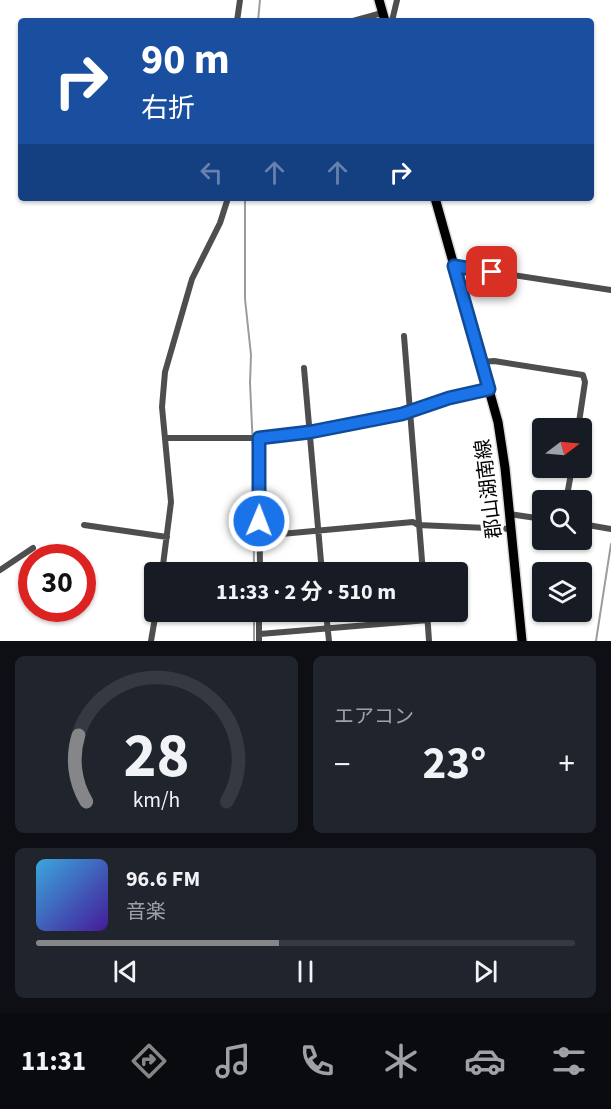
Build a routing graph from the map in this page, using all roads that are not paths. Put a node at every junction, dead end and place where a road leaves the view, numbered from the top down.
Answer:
1 (240, 0) edge
2 (379, 0) edge
3 (397, 0) edge
4 (383, 17) edge
5 (237, 18) edge
6 (393, 18) edge
7 (227, 201) edge
8 (436, 201) edge
9 (454, 266) junction
10 (611, 290) edge
11 (404, 336) dead end
12 (482, 362) junction
13 (304, 368) dead end
14 (489, 389) junction
15 (410, 412) junction
16 (580, 418) edge
17 (310, 432) junction
18 (165, 438) junction
19 (259, 438) junction
20 (509, 514) junction
21 (532, 517) edge
22 (84, 525) dead end
23 (418, 525) junction
24 (592, 526) edge
25 (511, 529) junction
26 (611, 529) edge
27 (318, 531) junction
28 (259, 536) junction
29 (167, 537) junction
30 (18, 558) edge
31 (164, 562) edge
32 (260, 562) edge
33 (321, 562) edge
34 (422, 562) edge
35 (0, 570) edge
36 (154, 622) edge
37 (327, 622) edge
38 (399, 622) edge
39 (428, 622) edge
40 (328, 627) junction
41 (259, 637) edge
42 (151, 641) edge
43 (329, 641) edge
44 (429, 641) edge
45 (522, 641) edge

1 - 5 street
2 - 4 main road
3 - 6 street
7 - 18 street
8 - 9 main road, 郡山湖南線
9 - 10 street
9 - 12 main road, 郡山湖南線
11 - 15 street
12 - 14 main road, 郡山湖南線
12 - 16 street
13 - 17 street
14 - 15 street
14 - 20 main road, 郡山湖南線
15 - 17 street
15 - 23 street
17 - 19 street
17 - 27 street
18 - 19 street
18 - 29 street
19 - 28 street
20 - 21 street
20 - 25 main road, 郡山湖南線
22 - 29 street
23 - 25 street
23 - 27 street
23 - 34 street
24 - 26 street
25 - 45 main road, 郡山湖南線
27 - 28 street
27 - 33 street
28 - 32 street
29 - 31 street
30 - 35 street
36 - 42 street
37 - 40 street
38 - 40 street
39 - 44 street
40 - 41 street
40 - 43 street

